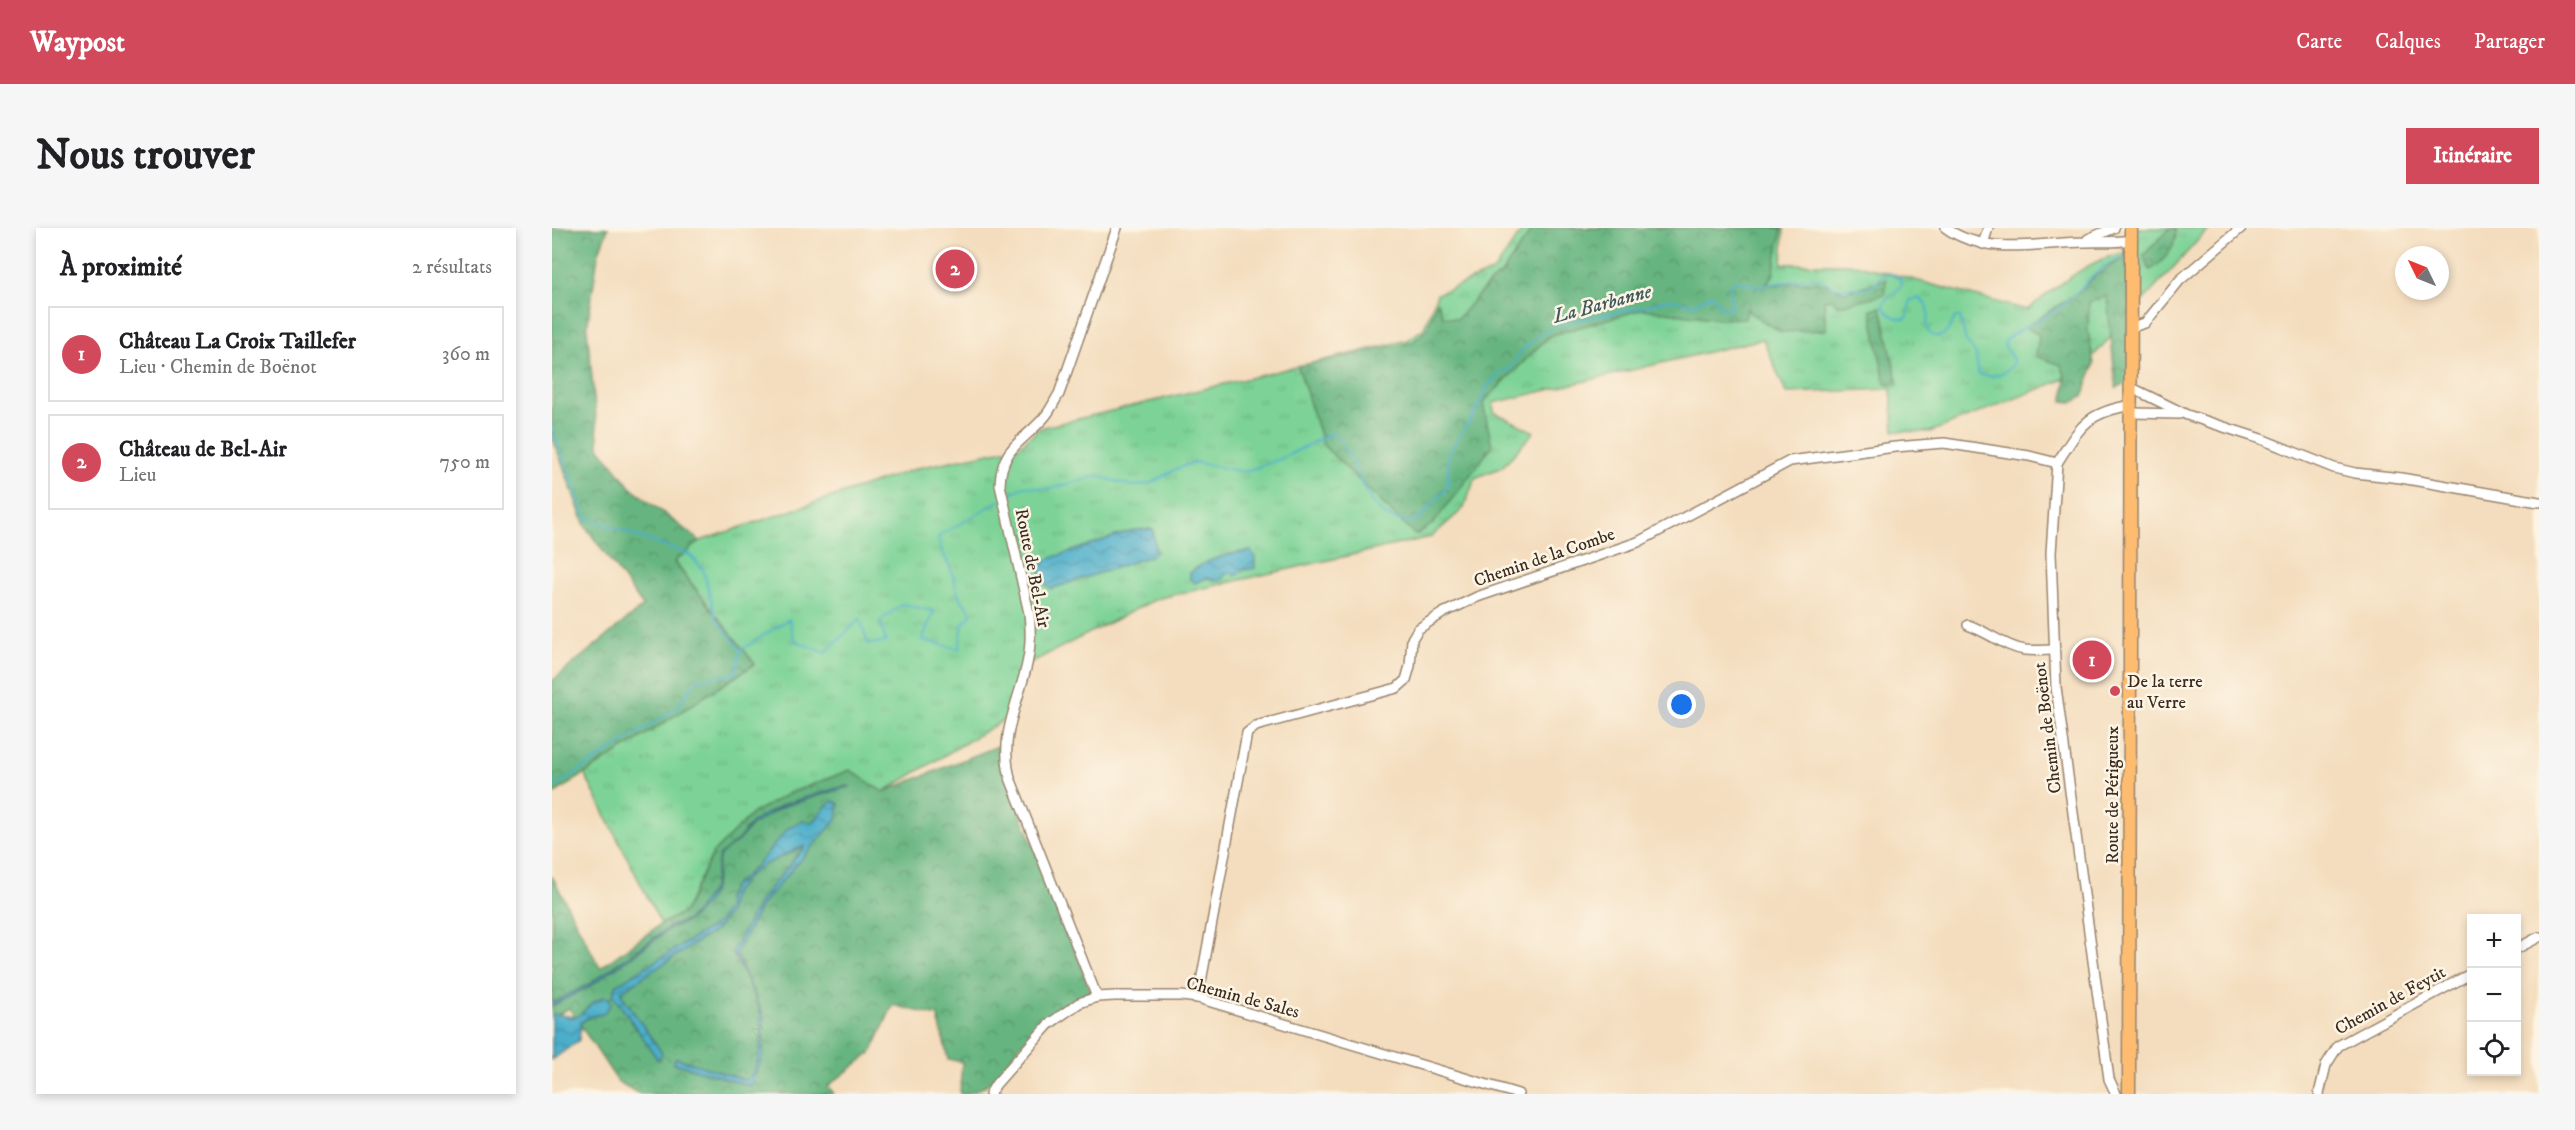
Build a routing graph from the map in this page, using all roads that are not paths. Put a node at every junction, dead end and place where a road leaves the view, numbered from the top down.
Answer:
1 (1117, 228) edge
2 (1946, 228) edge
3 (1988, 228) edge
4 (2114, 228) edge
5 (2241, 228) edge
6 (2083, 242) junction
7 (1983, 244) junction
8 (2131, 245) edge
9 (2132, 327) junction
10 (2132, 388) junction
11 (2132, 409) junction
12 (2187, 415) junction
13 (2057, 463) junction
14 (2539, 502) edge
15 (1968, 625) dead end
16 (2054, 650) junction
17 (2539, 937) edge
18 (2521, 947) edge
19 (2467, 976) edge
20 (1097, 997) junction
21 (1198, 999) junction
22 (990, 1094) edge
23 (1518, 1094) edge
24 (2116, 1094) edge
25 (2129, 1094) edge
26 (2319, 1094) edge

1 - 20 street, Route de Bel-Air
2 - 7 street
3 - 7 street
4 - 6 street
5 - 9 street
6 - 7 street
6 - 8 street
8 - 9 main road, Route de Périgueux
9 - 10 main road, Route de Périgueux
10 - 11 main road, Route de Périgueux
10 - 12 street
11 - 12 street
11 - 13 street
11 - 25 main road, Route de Périgueux
12 - 14 street
13 - 16 street, Chemin de Boënot
13 - 21 street, Chemin de la Combe
15 - 16 street
16 - 24 street, Chemin de Boënot
17 - 18 street
19 - 26 street, Chemin de Feytit
20 - 21 street, Chemin de Sales
20 - 22 street, Chemin de Sales
21 - 23 street, Chemin de Sales

